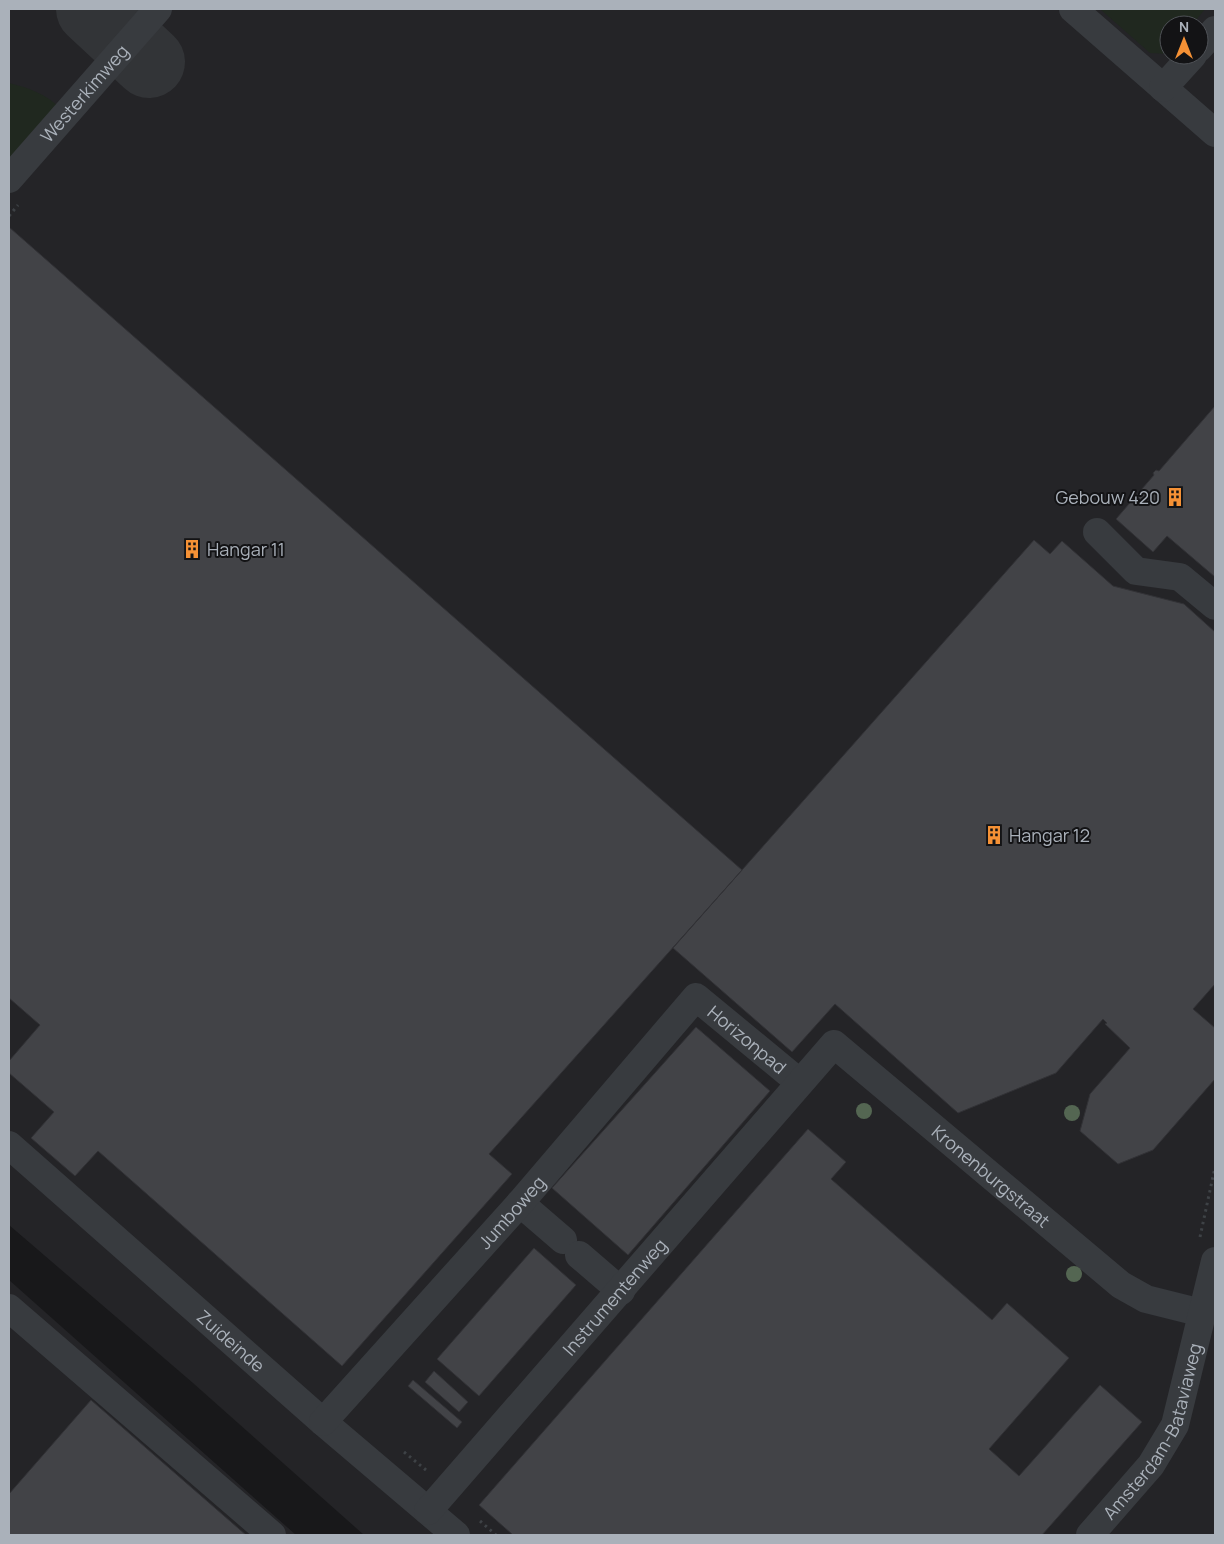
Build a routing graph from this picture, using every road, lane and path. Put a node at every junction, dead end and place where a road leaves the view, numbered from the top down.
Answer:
1 (158, 9) edge
2 (1073, 9) edge
3 (1183, 65) edge
4 (1163, 88) junction
5 (1215, 134) edge
6 (9, 179) edge
7 (1097, 532) dead end
8 (1215, 606) edge
9 (696, 997) joint
10 (799, 1082) junction
11 (9, 1145) edge
12 (1215, 1167) edge
13 (520, 1203) junction
14 (1207, 1251) edge
15 (621, 1291) junction
16 (9, 1308) edge
17 (1202, 1313) junction
18 (323, 1422) junction
19 (428, 1511) junction
20 (272, 1535) edge
21 (456, 1535) edge
22 (1090, 1535) edge

1 - 6 street, Westerkimweg
2 - 4 street
3 - 4 street
4 - 5 street
7 - 8 street
9 - 10 street, Horizonpad
9 - 13 street, Jumboweg
10 - 15 street, Instrumentenweg
10 - 17 street, Kronenburgstraat
11 - 18 street, Zuideinde
12 - 14 path
13 - 15 street
13 - 18 street, Jumboweg
14 - 17 street, Amsterdam-Bataviaweg
15 - 19 street, Instrumentenweg
16 - 20 street
17 - 22 street, Amsterdam-Bataviaweg
18 - 19 street, Zuideinde
19 - 21 street, Zuideinde

